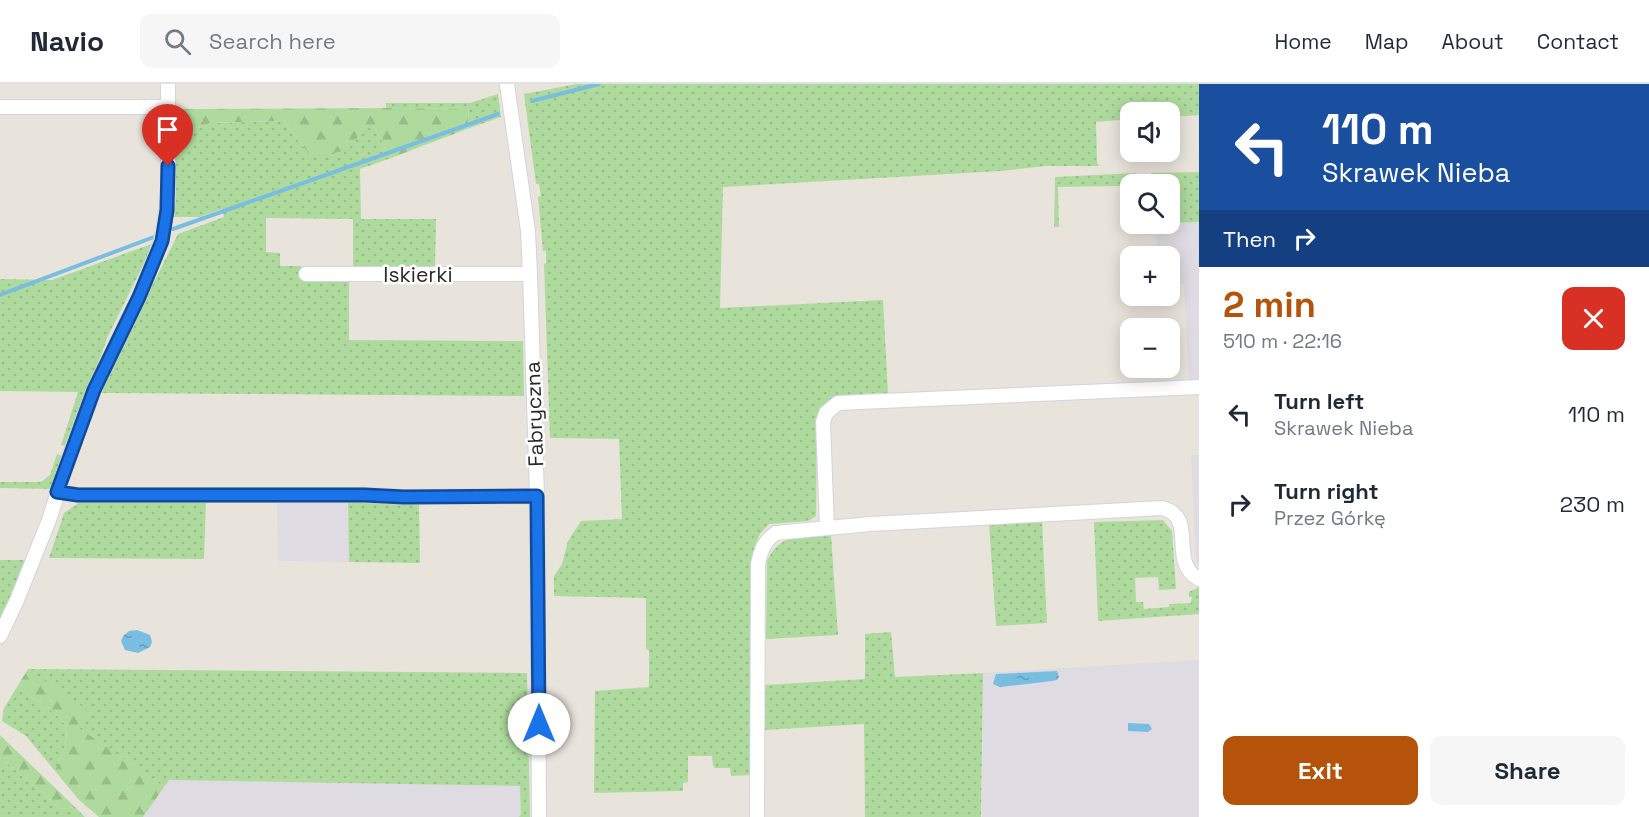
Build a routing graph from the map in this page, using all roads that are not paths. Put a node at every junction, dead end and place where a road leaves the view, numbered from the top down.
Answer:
1 (168, 84) edge
2 (507, 84) edge
3 (0, 107) edge
4 (168, 107) junction
5 (306, 273) dead end
6 (530, 274) junction
7 (1199, 387) edge
8 (57, 492) junction
9 (537, 496) junction
10 (827, 528) junction
11 (1199, 579) edge
12 (0, 636) edge
13 (539, 817) edge
14 (757, 817) edge

1 - 4 street
2 - 6 street, Fabryczna
3 - 4 street
4 - 8 street
5 - 6 street, Iskierki
6 - 9 street, Fabryczna
7 - 10 street
8 - 9 street
8 - 12 street
9 - 13 street, Fabryczna
10 - 11 street
10 - 14 street

